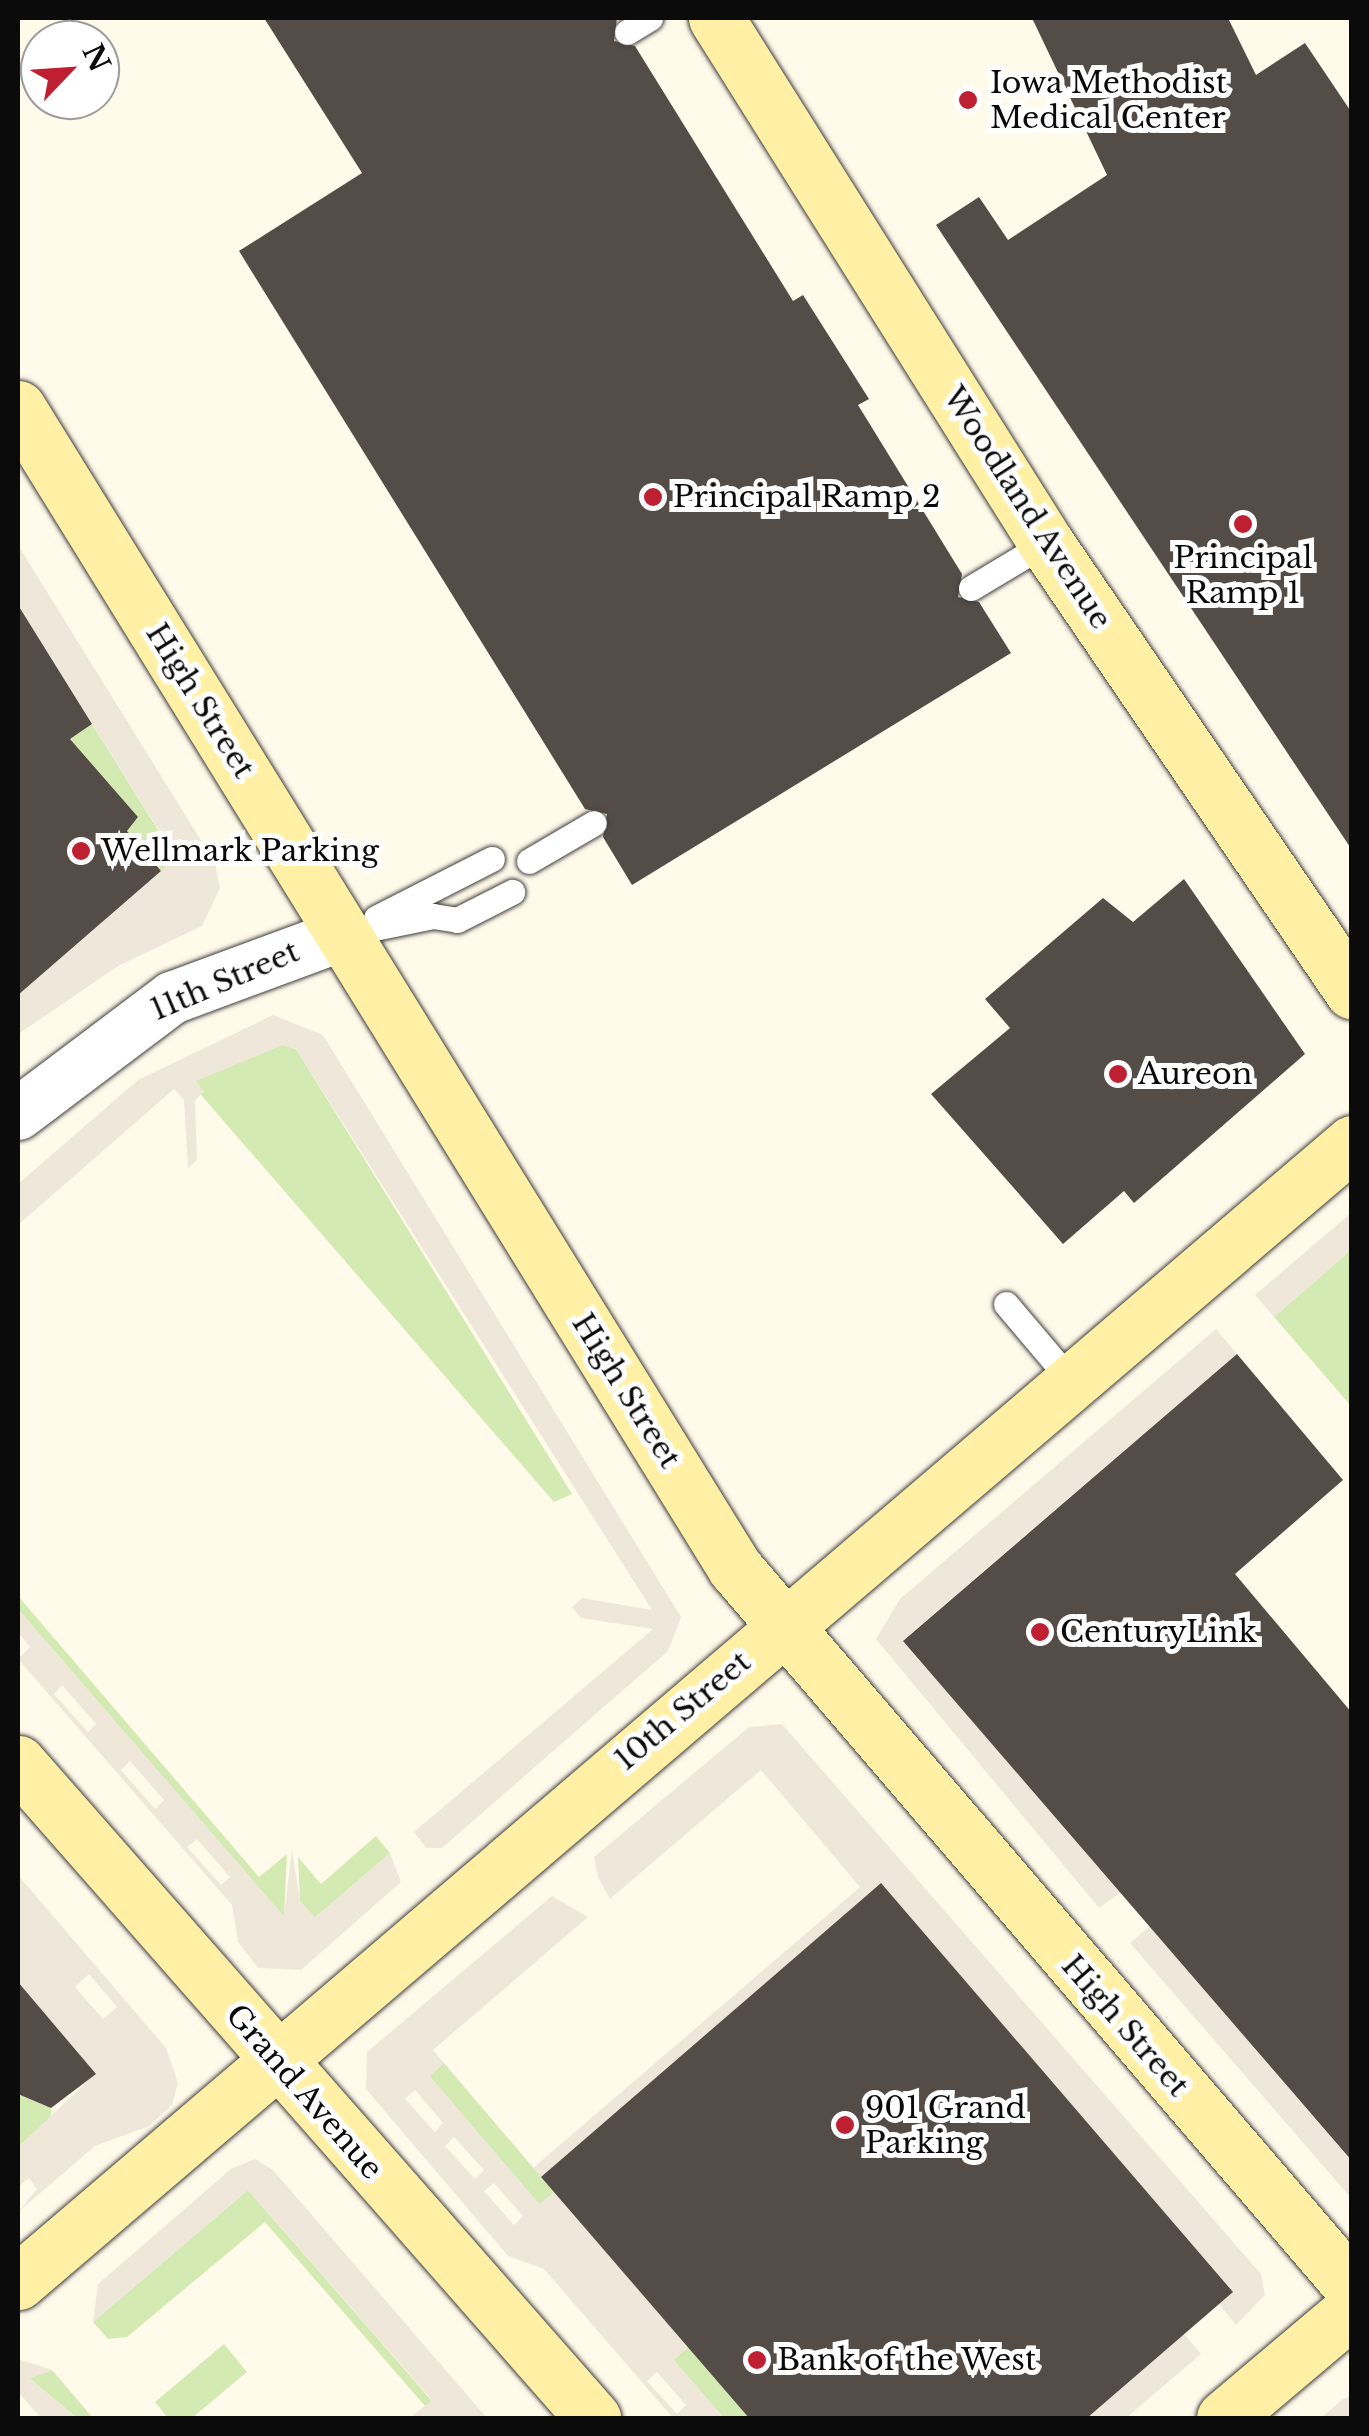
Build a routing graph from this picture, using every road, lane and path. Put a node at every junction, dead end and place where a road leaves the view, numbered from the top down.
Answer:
1 (650, 18) edge
2 (716, 18) edge
3 (626, 32) dead end
4 (18, 408) edge
5 (1046, 543) junction
6 (970, 588) dead end
7 (594, 823) dead end
8 (492, 859) dead end
9 (529, 861) dead end
10 (512, 892) dead end
11 (345, 934) junction
12 (1352, 990) edge
13 (18, 1114) edge
14 (1352, 1142) edge
15 (1006, 1304) dead end
16 (1071, 1381) junction
17 (780, 1629) junction
18 (18, 1762) edge
19 (276, 2060) junction
20 (18, 2282) edge
21 (1352, 2287) edge
22 (1352, 2310) edge
23 (594, 2418) edge
24 (1224, 2418) edge

1 - 3 lane
2 - 5 main road, Woodland Avenue
4 - 11 main road, High Street
5 - 6 lane
5 - 12 main road, Woodland Avenue
7 - 9 lane
8 - 11 lane
10 - 11 lane
11 - 13 street, 11th Street
11 - 17 main road, High Street
14 - 16 main road, 10th Street
15 - 16 lane
16 - 17 main road, 10th Street
17 - 19 main road, 10th Street
17 - 21 main road, High Street
18 - 19 main road, Grand Avenue
19 - 20 main road, 10th Street
19 - 23 main road, Grand Avenue
22 - 24 main road

